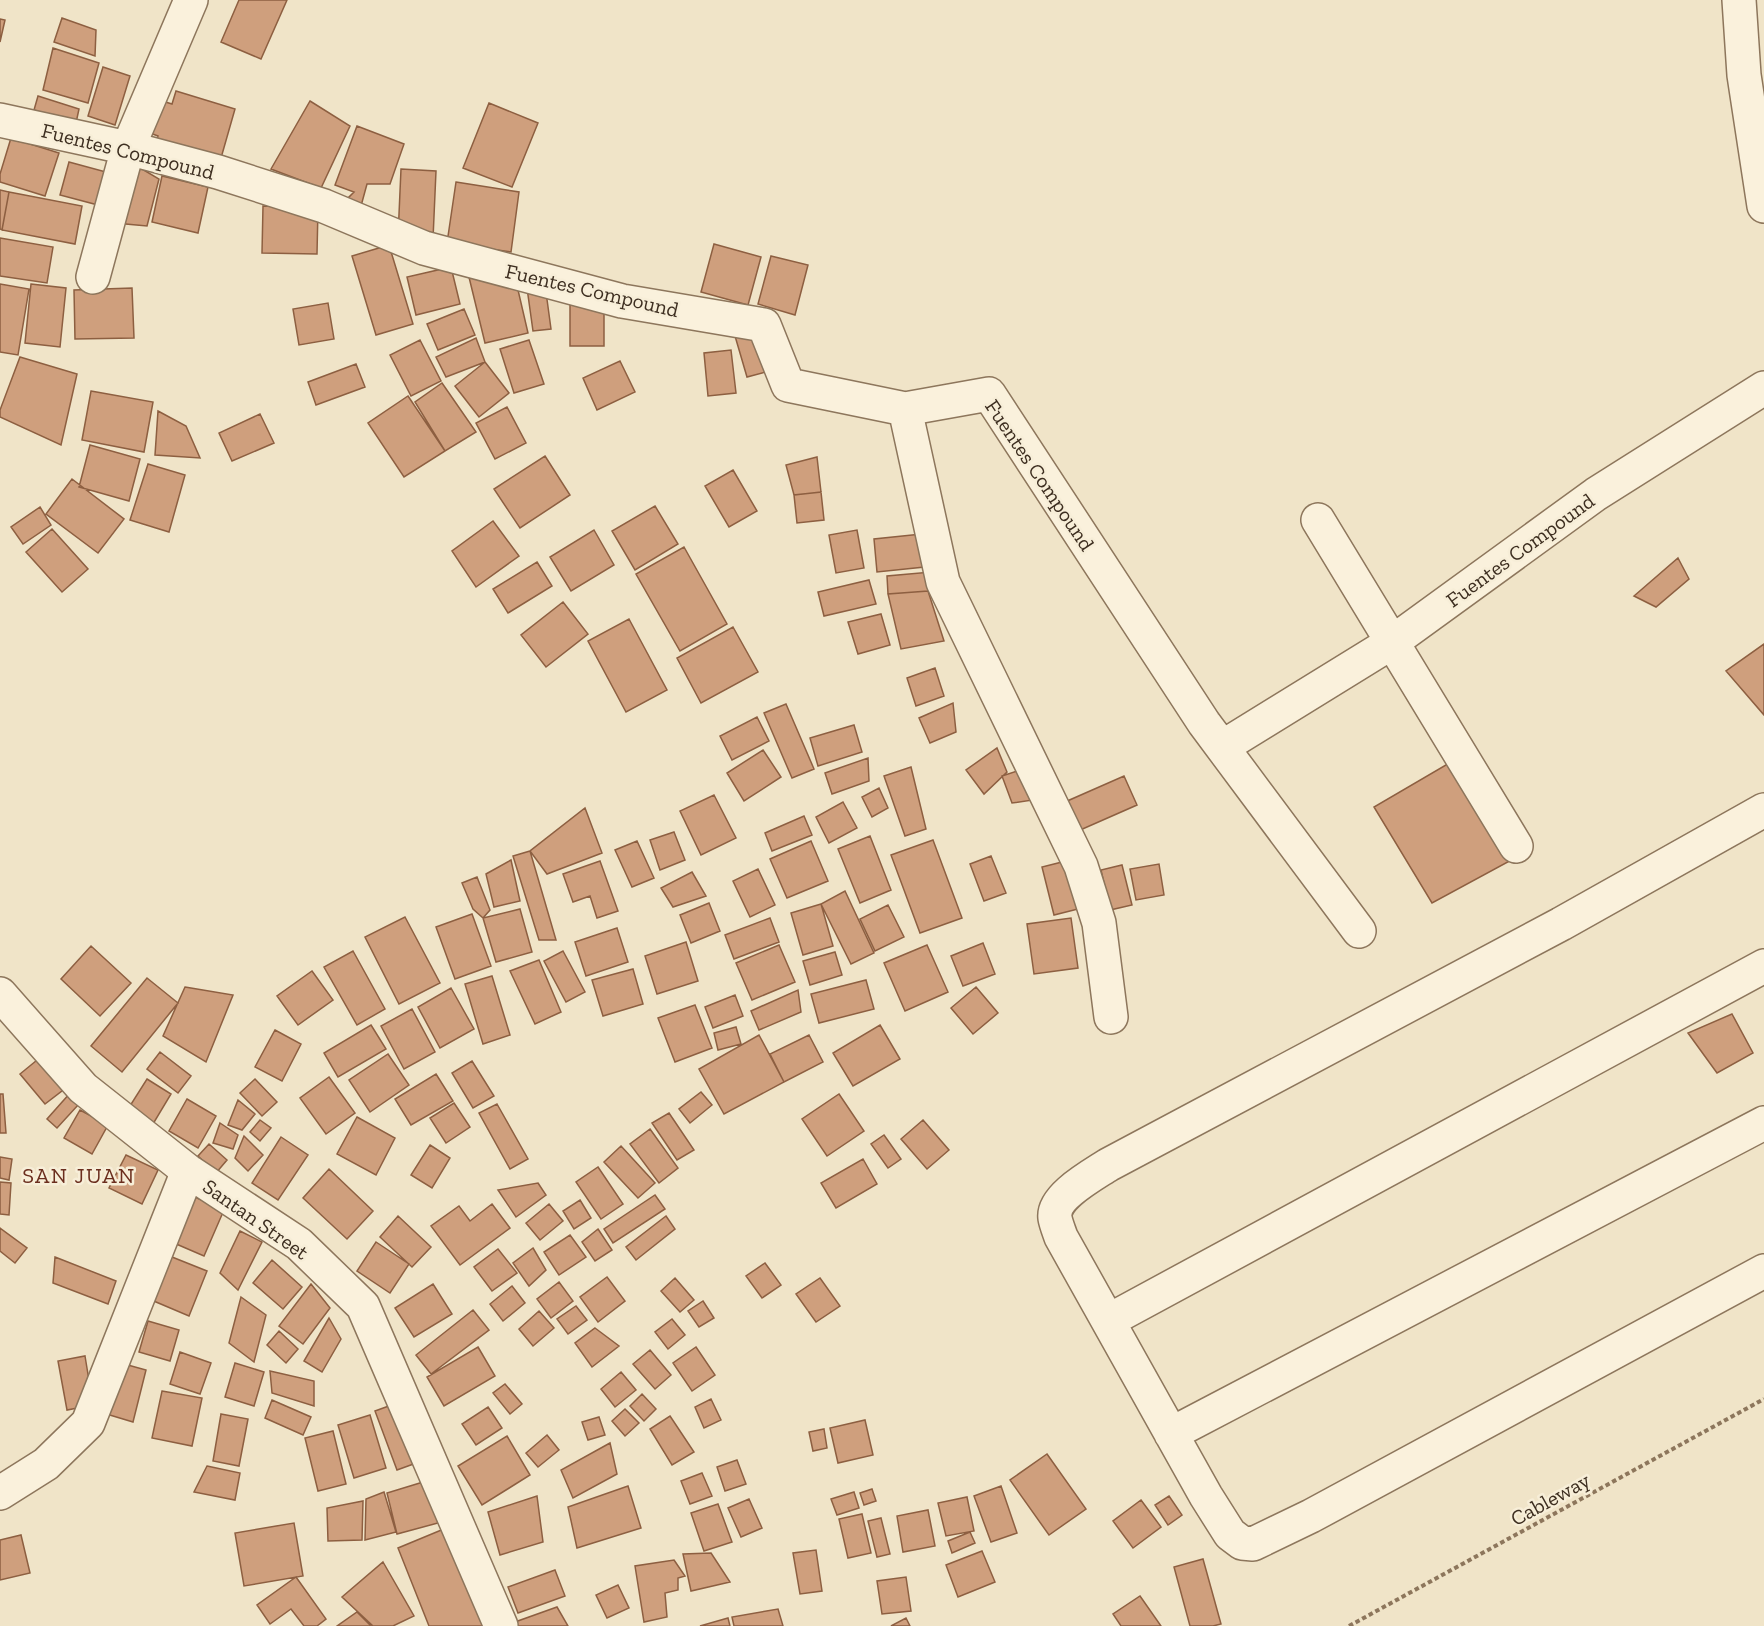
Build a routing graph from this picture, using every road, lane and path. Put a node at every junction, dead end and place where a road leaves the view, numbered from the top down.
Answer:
1 (191, 0) edge
2 (1739, 0) edge
3 (0, 120) edge
4 (128, 148) junction
5 (1764, 206) edge
6 (93, 277) dead end
7 (1764, 388) edge
8 (904, 409) junction
9 (1318, 520) dead end
10 (1392, 643) junction
11 (1224, 746) junction
12 (1764, 810) edge
13 (1516, 846) dead end
14 (1359, 931) dead end
15 (1764, 966) edge
16 (0, 994) edge
17 (1110, 1017) dead end
18 (1764, 1123) edge
19 (188, 1171) junction
20 (1764, 1271) edge
21 (1108, 1321) junction
22 (1764, 1399) edge
23 (1171, 1434) junction
24 (0, 1493) edge
25 (501, 1626) edge
26 (1349, 1626) edge

1 - 4 street
2 - 5 street
3 - 4 street, Fuentes Compound
4 - 6 street
4 - 8 street, Fuentes Compound
7 - 10 street, Fuentes Compound
8 - 11 street, Fuentes Compound
8 - 17 street
9 - 10 street
10 - 11 street, Fuentes Compound
10 - 13 street
11 - 14 street
12 - 21 street
15 - 21 street
16 - 19 street, Santan Street
18 - 23 street
19 - 24 street
19 - 25 street, Santan Street
20 - 23 street
21 - 23 street
22 - 26 path, Cableway

